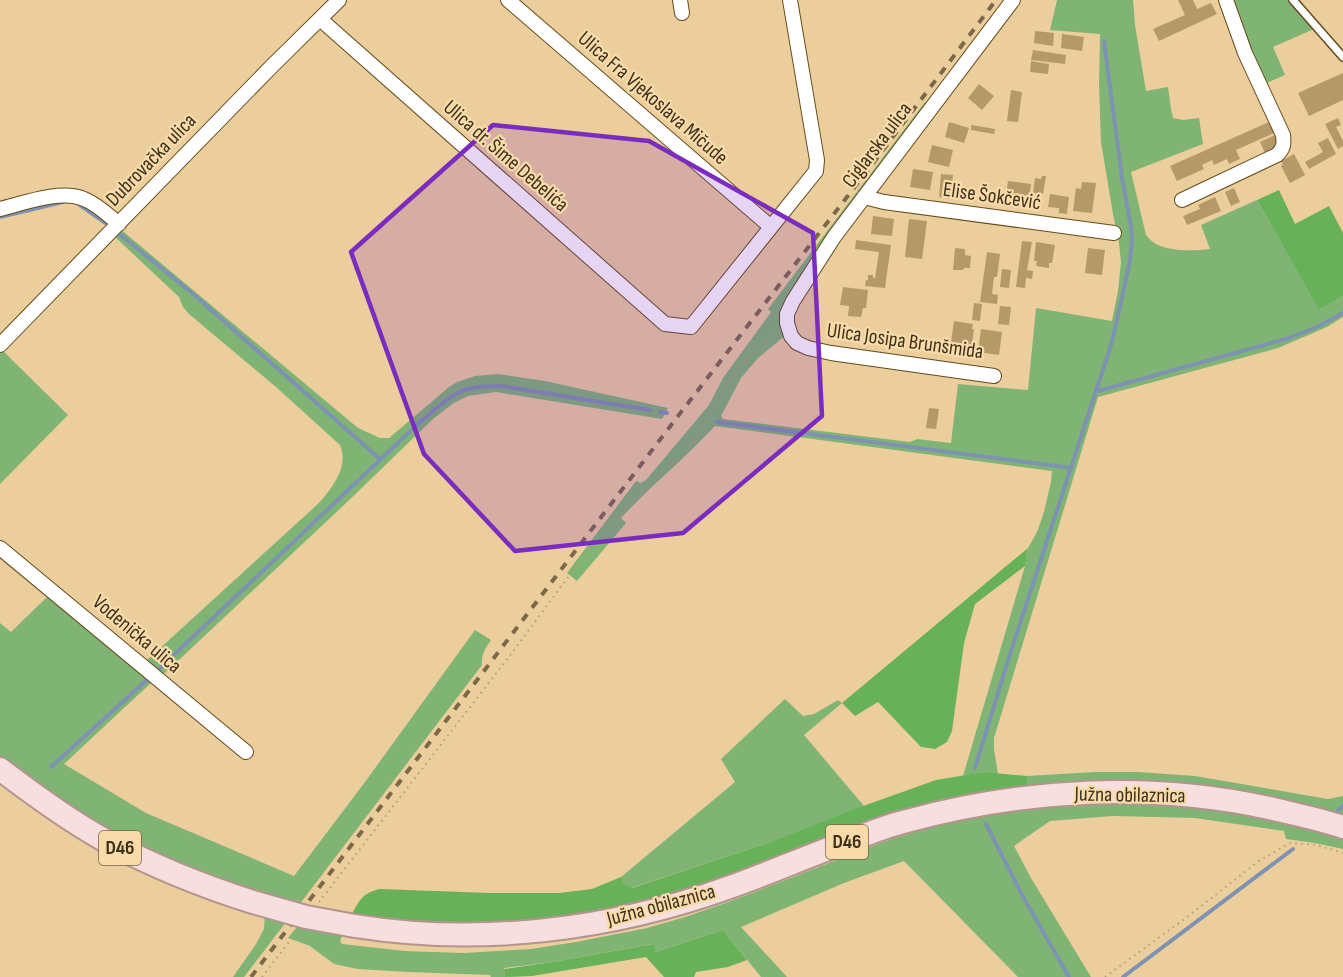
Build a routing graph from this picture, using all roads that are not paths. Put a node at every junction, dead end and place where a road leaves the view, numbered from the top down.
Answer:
1 (508, 0) edge
2 (790, 0) edge
3 (1013, 0) edge
4 (1226, 0) edge
5 (1293, 0) edge
6 (335, 2) edge
7 (320, 19) junction
8 (1343, 57) edge
9 (864, 197) junction
10 (1182, 200) dead end
11 (0, 209) edge
12 (119, 224) junction
13 (771, 227) junction
14 (1114, 233) dead end
15 (787, 323) joint
16 (0, 345) edge
17 (994, 375) dead end
18 (0, 548) edge
19 (246, 752) dead end
20 (0, 769) edge
21 (1343, 827) edge

1 - 13 street, Ulica Fra Vjekoslava Mičude
2 - 13 street
3 - 9 street, Ciglarska ulica
4 - 10 street
5 - 8 lane
6 - 7 street, Dubrovačka ulica
7 - 12 street, Dubrovačka ulica
7 - 13 street, Ulica dr. Šime Debelića
9 - 14 street, Elise Šokčević
9 - 15 street, Ciglarska ulica
11 - 12 street
12 - 16 street, Dubrovačka ulica
15 - 17 street, Ulica Josipa Brunšmida
18 - 19 street, Vodenička ulica
20 - 21 main road, Južna obilaznica / D46, bridge

